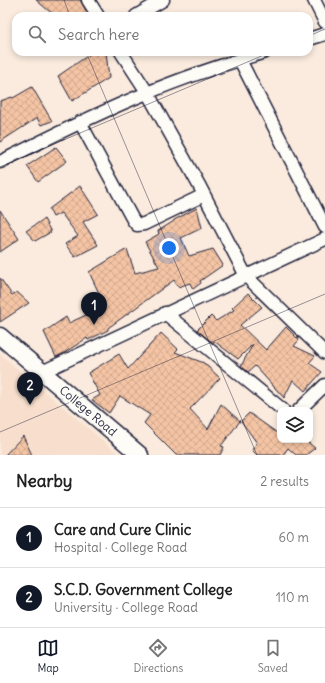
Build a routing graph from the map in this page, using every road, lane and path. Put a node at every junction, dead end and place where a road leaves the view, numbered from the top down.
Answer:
1 (88, 0) edge
2 (163, 0) edge
3 (314, 0) edge
4 (96, 12) edge
5 (143, 12) edge
6 (325, 22) edge
7 (325, 34) edge
8 (313, 38) edge
9 (124, 56) edge
10 (252, 56) edge
11 (240, 60) junction
12 (147, 92) junction
13 (80, 122) junction
14 (0, 162) edge
15 (204, 195) junction
16 (325, 227) edge
17 (325, 239) edge
18 (246, 276) junction
19 (165, 314) junction
20 (0, 336) edge
21 (325, 353) edge
22 (42, 372) junction
23 (325, 385) edge
24 (279, 407) edge
25 (303, 407) edge
26 (140, 455) edge

1 - 4 street
2 - 5 street
3 - 6 street
7 - 8 street
9 - 12 street
10 - 11 street
11 - 12 street
11 - 16 street
12 - 13 street
12 - 15 street
13 - 14 street
13 - 15 street
15 - 18 street
17 - 18 street
18 - 19 street
18 - 21 street
19 - 22 street
19 - 24 street
20 - 22 street, College Road
22 - 26 street, College Road
23 - 25 street

